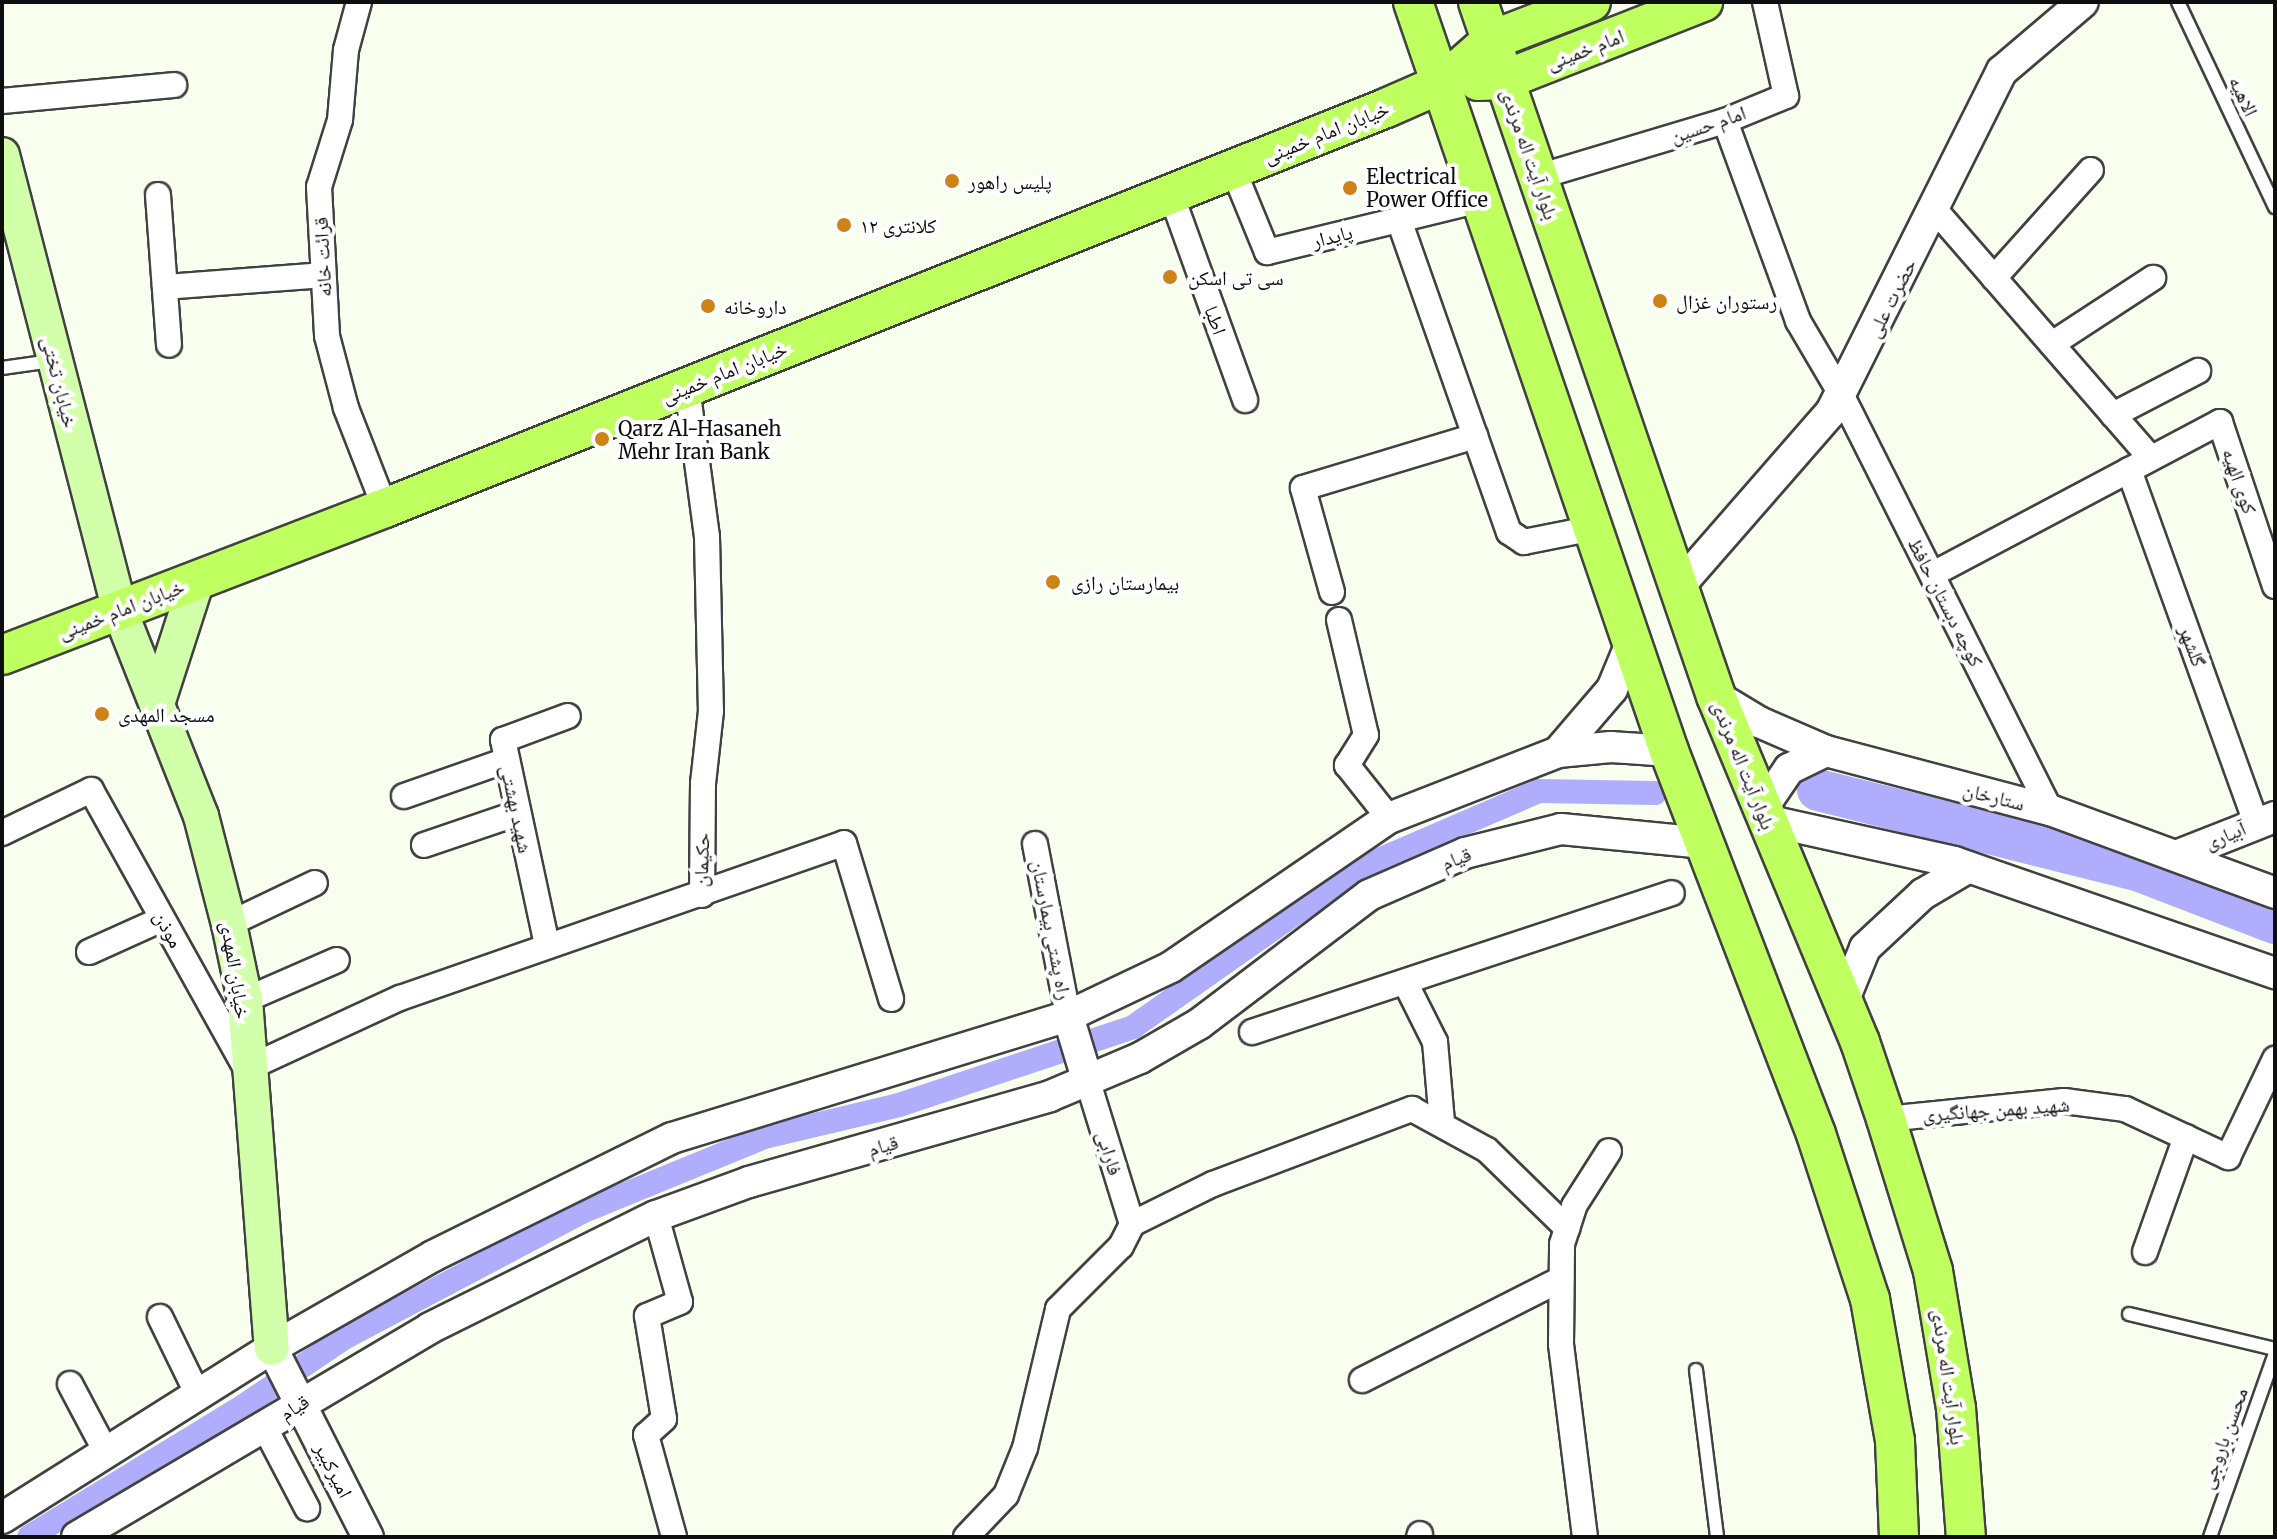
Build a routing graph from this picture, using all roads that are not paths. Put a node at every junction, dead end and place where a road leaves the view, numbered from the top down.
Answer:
1 (359, 2) edge
2 (1413, 2) edge
3 (1478, 2) edge
4 (1591, 2) edge
5 (1703, 2) edge
6 (1765, 2) edge
7 (2083, 2) edge
8 (2178, 2) edge
9 (1492, 40) junction
10 (1504, 80) junction
11 (1443, 83) junction
12 (174, 85) dead end
13 (2, 101) edge
14 (1725, 121) junction
15 (2, 155) edge
16 (1233, 169) junction
17 (2091, 170) dead end
18 (1538, 177) junction
19 (1171, 194) junction
20 (158, 195) dead end
21 (1484, 199) junction
22 (2275, 207) edge
23 (1936, 211) junction
24 (1399, 220) junction
25 (1560, 239) junction
26 (1500, 251) junction
27 (323, 275) junction
28 (1994, 278) junction
29 (2153, 278) dead end
30 (165, 287) junction
31 (2052, 344) junction
32 (169, 345) dead end
33 (55, 361) junction
34 (2, 368) edge
35 (2198, 371) dead end
36 (687, 387) junction
37 (1841, 394) junction
38 (1245, 400) dead end
39 (2113, 415) junction
40 (1475, 436) junction
41 (2151, 458) junction
42 (2129, 470) junction
43 (385, 508) junction
44 (1594, 528) junction
45 (1933, 574) junction
46 (197, 580) junction
47 (1680, 585) junction
48 (2275, 586) edge
49 (1332, 592) dead end
50 (119, 609) junction
51 (1339, 620) dead end
52 (1632, 641) junction
53 (2, 655) edge
54 (1716, 696) junction
55 (157, 704) junction
56 (568, 716) dead end
57 (1669, 751) junction
58 (1826, 751) junction
59 (1558, 752) junction
60 (507, 760) junction
61 (404, 796) dead end
62 (2050, 810) junction
63 (518, 813) junction
64 (1763, 815) junction
65 (1389, 818) junction
66 (2265, 819) edge
67 (2, 833) edge
68 (1704, 843) junction
69 (1035, 844) dead end
70 (424, 845) dead end
71 (2176, 856) junction
72 (1969, 867) junction
73 (315, 883) dead end
74 (1672, 893) dead end
75 (2275, 893) edge
76 (702, 895) junction
77 (162, 919) junction
78 (229, 924) junction
79 (547, 945) junction
80 (89, 952) dead end
81 (337, 960) dead end
82 (2275, 973) edge
83 (1405, 982) junction
84 (891, 999) dead end
85 (245, 1000) junction
86 (1843, 1002) junction
87 (1068, 1016) junction
88 (1252, 1032) dead end
89 (2275, 1059) edge
90 (246, 1069) junction
91 (1088, 1082) junction
92 (1886, 1119) junction
93 (1442, 1122) junction
94 (2186, 1137) junction
95 (1609, 1151) dead end
96 (656, 1216) junction
97 (1132, 1224) junction
98 (1567, 1228) junction
99 (2145, 1252) dead end
100 (1561, 1279) junction
101 (2129, 1314) dead end
102 (160, 1317) dead end
103 (272, 1348) junction
104 (2275, 1351) edge
105 (1696, 1370) dead end
106 (1362, 1380) dead end
107 (70, 1384) dead end
108 (198, 1395) junction
109 (300, 1402) junction
110 (264, 1426) junction
111 (106, 1452) junction
112 (307, 1508) dead end
113 (2, 1518) edge
114 (1899, 1524) edge
115 (1959, 1533) edge
116 (77, 1537) edge
117 (368, 1537) edge
118 (674, 1537) edge
119 (966, 1537) edge
120 (1585, 1537) edge
121 (1717, 1537) edge
122 (1931, 1537) edge
123 (2210, 1537) edge

1 - 27 street, قرائت خانه
2 - 11 main road
3 - 9 main road, بلوار آیت اله مرندی
4 - 9 main road, امام خمینی
5 - 10 main road, امام خمینی
6 - 14 street, امام حسین
7 - 23 street, حضرت علی
8 - 22 lane, الاهیه
9 - 10 main road, بلوار آیت اله مرندی
9 - 11 main road, امام خمینی
10 - 11 main road, امام خمینی
10 - 18 main road, بلوار آیت اله مرندی
11 - 16 main road, خیابان امام خمینی
11 - 21 main road
12 - 13 street
14 - 18 street, امام حسین
14 - 37 street, کوچه دبستان حافظ
15 - 33 main road, خیابان تختی
16 - 19 main road, خیابان امام خمینی
16 - 24 street, پایدار
17 - 28 street
18 - 25 main road, بلوار آیت اله مرندی
19 - 36 main road, خیابان امام خمینی
19 - 38 street, اطبا
20 - 30 street
21 - 24 street, پایدار
21 - 26 main road
23 - 28 street
23 - 37 street, حضرت علی
24 - 40 street
25 - 26 main road
25 - 47 main road, بلوار آیت اله مرندی
26 - 44 main road
27 - 30 street
27 - 43 street, قرائت خانه
28 - 31 street
29 - 31 street
30 - 32 street
31 - 39 street
33 - 34 lane
33 - 50 main road, خیابان تختی
35 - 39 street
36 - 43 main road, خیابان امام خمینی
36 - 76 street, حکیمان
37 - 45 street, کوچه دبستان حافظ
37 - 47 street, حضرت علی
39 - 41 street
40 - 44 street
40 - 49 street
41 - 42 street
41 - 48 street, کوی الهیه
42 - 45 street
42 - 66 street, گلشهر
43 - 46 main road, خیابان امام خمینی
44 - 52 main road
45 - 62 street, کوچه دبستان حافظ
46 - 50 main road, خیابان امام خمینی
46 - 55 main road
47 - 54 main road, بلوار آیت اله مرندی
50 - 53 main road, خیابان امام خمینی
50 - 55 main road, خیابان المهدی
51 - 65 street
52 - 57 main road
52 - 59 street
54 - 58 street, ستارخان
54 - 64 main road, بلوار آیت اله مرندی
55 - 78 main road, خیابان المهدی
56 - 60 street, شهید بهشتی
57 - 59 street
57 - 68 main road
58 - 62 street, ستارخان
58 - 64 street
59 - 65 street
60 - 61 street
60 - 63 street, شهید بهشتی
62 - 71 street, ستارخان
63 - 70 street
63 - 79 street, شهید بهشتی
64 - 72 street
64 - 86 main road, بلوار آیت اله مرندی
65 - 87 street
66 - 71 street, آبیاری
67 - 77 street, موذن
68 - 91 street, قیام
68 - 114 main road
69 - 87 street, راه پشتی بیمارستان
71 - 75 street, ستارخان
72 - 82 street
72 - 86 street
73 - 78 street
74 - 83 street
76 - 79 street, حکیمان
76 - 84 street
77 - 80 street
77 - 90 street, موذن
78 - 85 main road, خیابان المهدی
79 - 90 street, حکیمان
81 - 85 street
83 - 88 street
83 - 93 street
85 - 90 main road, خیابان المهدی
86 - 92 main road, بلوار آیت اله مرندی
87 - 91 street
87 - 103 street
89 - 94 street, شهید بهمن جهانگیری
90 - 103 main road, خیابان المهدی
91 - 96 street, قیام
91 - 97 street, فارابی
92 - 94 street, شهید بهمن جهانگیری
92 - 115 main road, بلوار آیت اله مرندی
93 - 97 street
93 - 98 street
94 - 99 street
95 - 98 street
96 - 109 street, قیام
96 - 118 street
97 - 119 street
98 - 100 street
100 - 106 street
100 - 120 street
101 - 104 lane
102 - 108 street
103 - 108 street
103 - 109 street, امیرکبیر
104 - 123 lane, محسن باروجی
105 - 121 lane
107 - 111 street
108 - 111 street
109 - 110 street, قیام
109 - 117 street, امیرکبیر
110 - 112 street
110 - 116 street, قیام
111 - 113 street
114 - 122 main road

